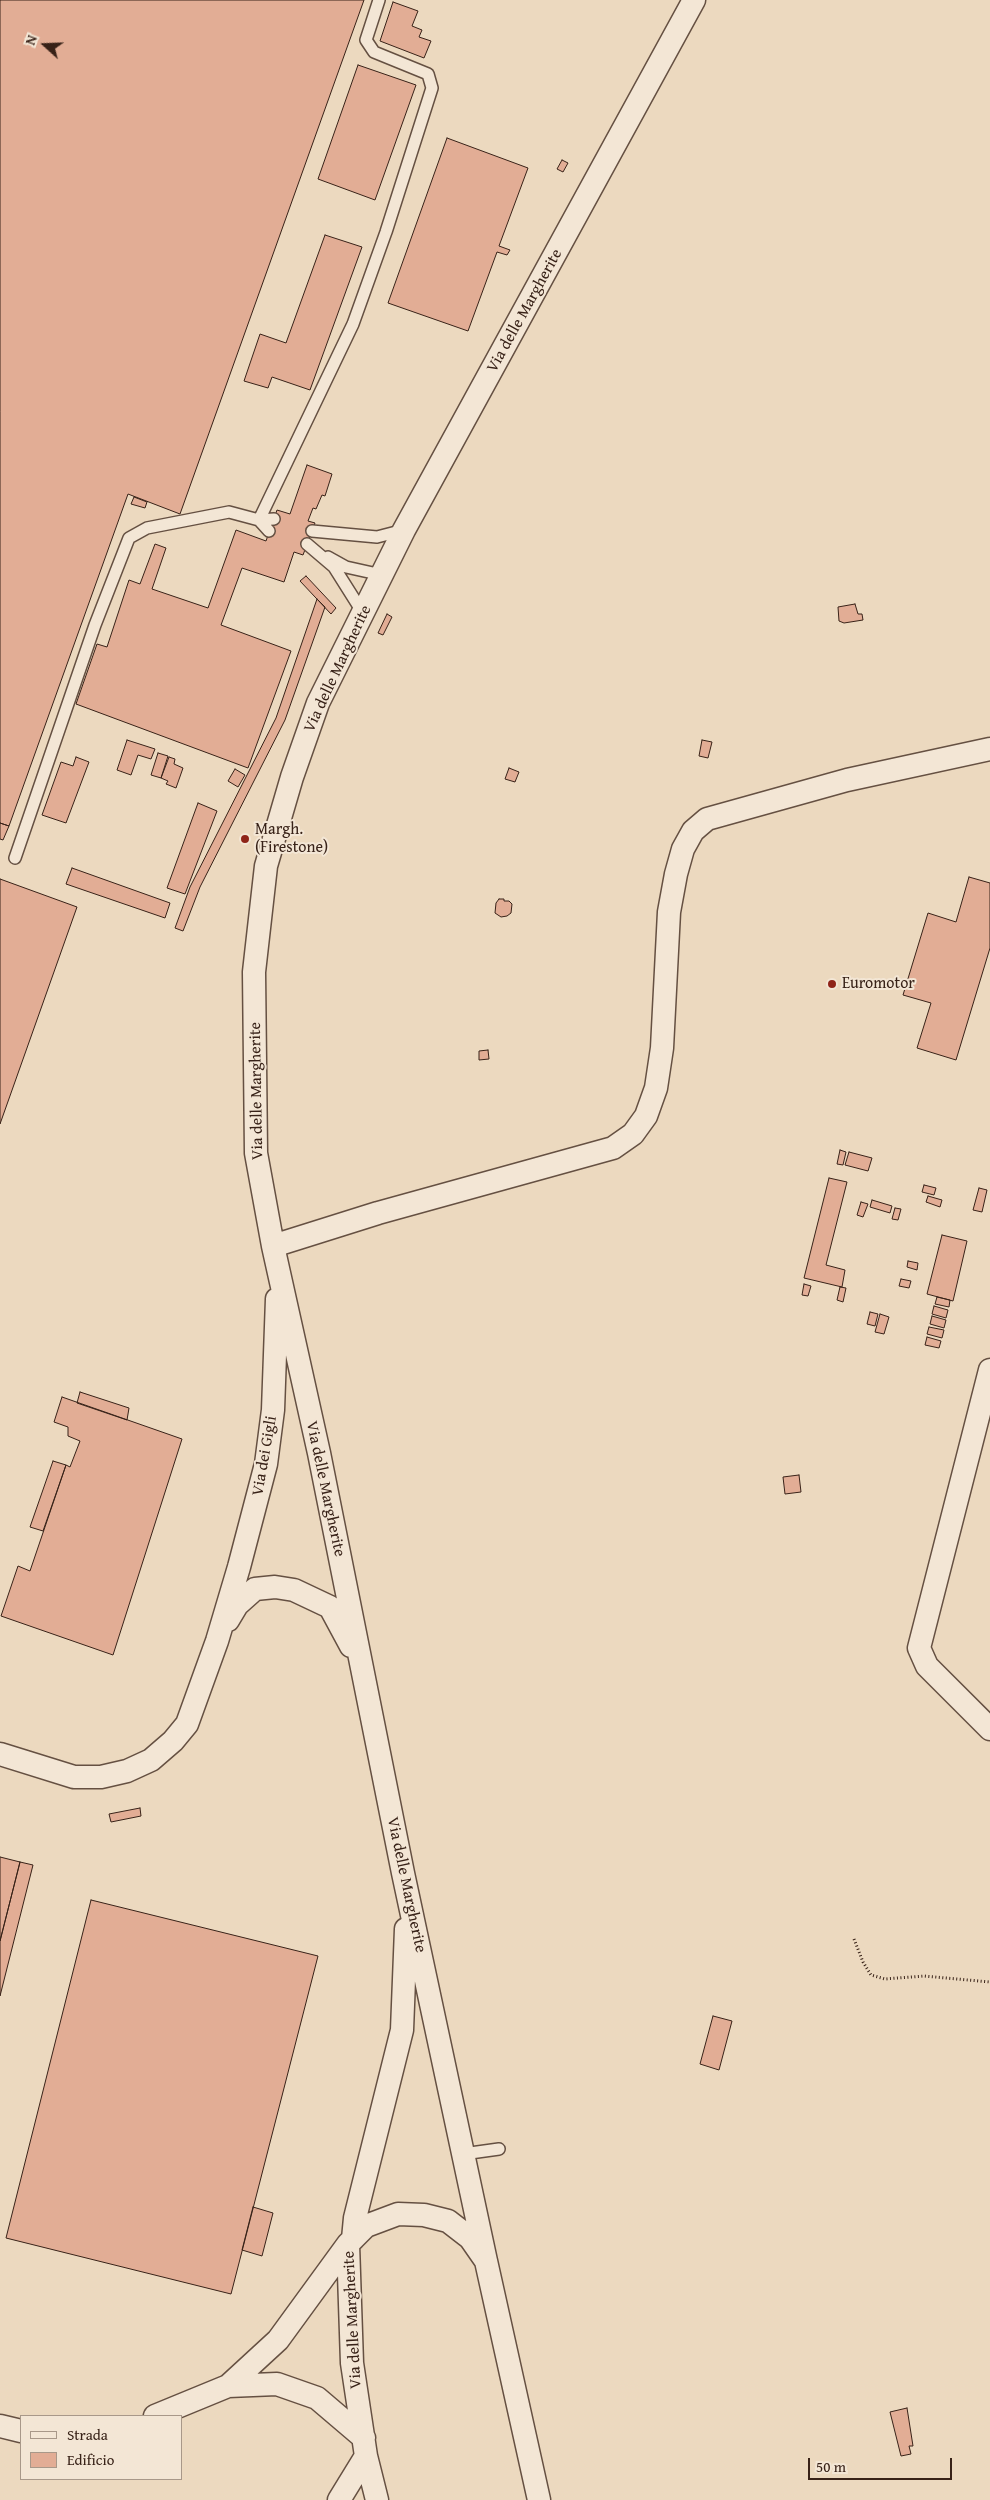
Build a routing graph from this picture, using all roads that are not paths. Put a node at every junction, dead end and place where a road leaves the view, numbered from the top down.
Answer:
1 (379, 0) edge
2 (694, 0) edge
3 (274, 519) dead end
4 (259, 520) junction
5 (269, 530) dead end
6 (404, 530) junction
7 (312, 531) dead end
8 (382, 575) junction
9 (363, 613) junction
10 (990, 749) edge
11 (15, 858) dead end
12 (275, 1256) junction
13 (990, 1370) edge
14 (217, 1641) junction
15 (360, 1659) junction
16 (990, 1729) edge
17 (0, 1754) edge
18 (403, 1873) junction
19 (499, 2149) dead end
20 (462, 2154) junction
21 (351, 2242) junction
22 (486, 2261) junction
23 (228, 2386) junction
24 (158, 2415) edge
25 (0, 2426) edge
26 (20, 2431) edge
27 (365, 2447) junction
28 (339, 2500) edge
29 (377, 2500) edge
30 (538, 2500) edge

1 - 4 lane
2 - 6 street, Via delle Margherite
3 - 4 lane
4 - 5 lane
4 - 11 lane
6 - 7 lane
6 - 8 street, Via delle Margherite
8 - 9 street, Via delle Margherite
8 - 9 lane
9 - 12 street, Via delle Margherite
10 - 12 street
12 - 14 street, Via dei Gigli
12 - 15 street, Via delle Margherite
13 - 16 street
14 - 15 street, Via dei Gigli
14 - 17 street, Via dei Gigli
15 - 18 street, Via delle Margherite
18 - 20 street, Via delle Margherite
18 - 21 street
19 - 20 lane
20 - 22 street, Via delle Margherite
21 - 22 street, Via delle Margherite
21 - 23 street
21 - 27 street, Via delle Margherite
22 - 30 street, Via delle Margherite
23 - 24 street
23 - 27 street
25 - 26 street
27 - 28 street
27 - 29 street, Via delle Margherite

